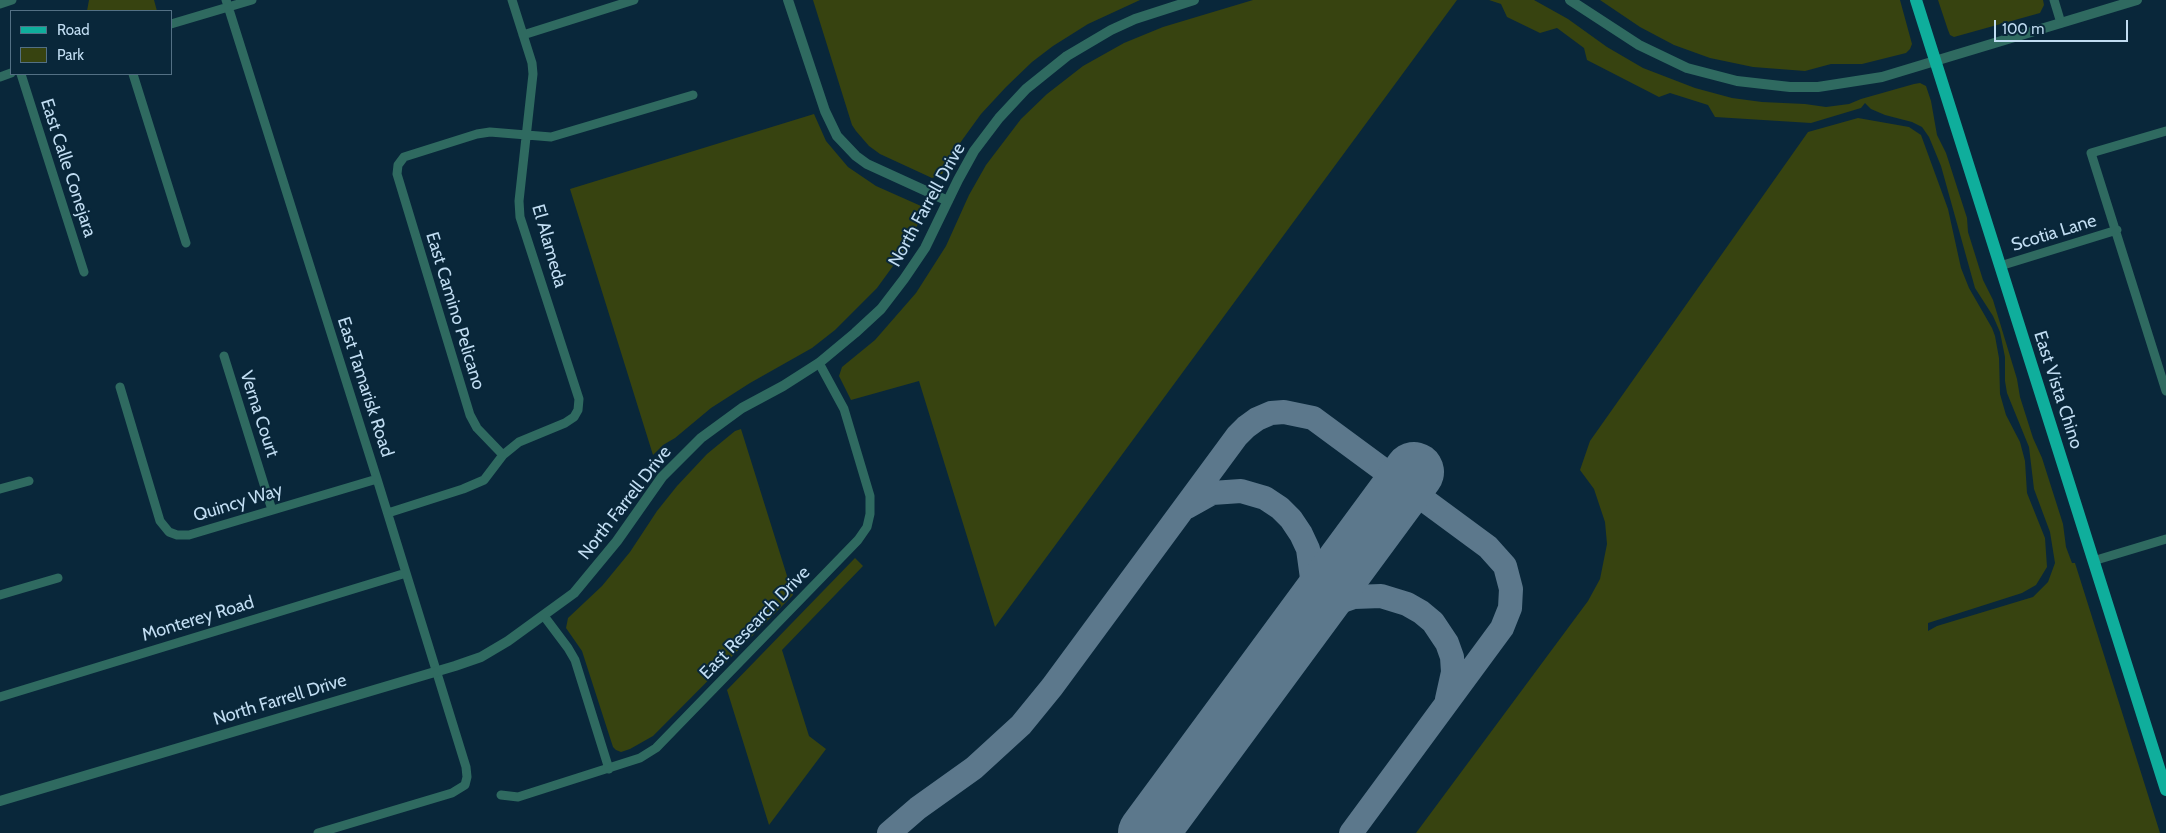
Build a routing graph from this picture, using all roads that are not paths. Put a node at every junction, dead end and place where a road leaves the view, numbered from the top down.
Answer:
1 (12, 0) edge
2 (252, 0) edge
3 (512, 0) edge
4 (634, 0) edge
5 (788, 0) edge
6 (1194, 0) edge
7 (1570, 0) edge
8 (1916, 0) edge
9 (2054, 0) edge
10 (2137, 0) edge
11 (0, 4) edge
12 (227, 4) edge
13 (2061, 23) junction
14 (172, 24) edge
15 (523, 35) junction
16 (1934, 61) junction
17 (21, 75) edge
18 (133, 75) edge
19 (693, 95) dead end
20 (2166, 131) edge
21 (525, 136) junction
22 (948, 201) junction
23 (2116, 230) junction
24 (186, 243) dead end
25 (2000, 266) junction
26 (84, 272) dead end
27 (224, 356) dead end
28 (818, 362) junction
29 (120, 387) dead end
30 (2166, 391) edge
31 (504, 456) junction
32 (377, 479) junction
33 (29, 481) dead end
34 (0, 489) edge
35 (272, 510) junction
36 (388, 513) junction
37 (2166, 539) edge
38 (2093, 561) junction
39 (406, 573) junction
40 (58, 578) dead end
41 (0, 596) edge
42 (544, 616) junction
43 (436, 670) junction
44 (0, 697) edge
45 (609, 769) junction
46 (2166, 790) edge
47 (501, 795) dead end
48 (0, 801) edge
49 (318, 833) edge

1 - 11 street
2 - 12 street
3 - 15 street, El Alameda
4 - 15 street
5 - 22 street
6 - 22 street, North Farrell Drive
7 - 16 street
8 - 16 main road, East Vista Chino
9 - 13 street
10 - 13 street
12 - 14 street
12 - 32 street, East Tamarisk Road
13 - 16 street
15 - 21 street, El Alameda
16 - 25 main road, East Vista Chino
17 - 26 street, East Calle Conejara
18 - 24 street
19 - 21 street
20 - 23 street
21 - 31 street, El Alameda
21 - 31 street, East Camino Pelicano
22 - 28 street, North Farrell Drive
23 - 25 street, Scotia Lane
23 - 30 street
25 - 38 main road, East Vista Chino
27 - 35 street, Verna Court
28 - 42 street, North Farrell Drive
28 - 45 street, East Research Drive
29 - 35 street, Quincy Way
31 - 36 street
32 - 35 street, Quincy Way
32 - 36 street, East Tamarisk Road
33 - 34 street
36 - 39 street, East Tamarisk Road
37 - 38 street
38 - 46 main road, East Vista Chino
39 - 43 street, East Tamarisk Road
39 - 44 street, Monterey Road
40 - 41 street
42 - 43 street, North Farrell Drive
42 - 45 street
43 - 48 street, North Farrell Drive
43 - 49 street, East Tamarisk Road
45 - 47 street, East Research Drive

